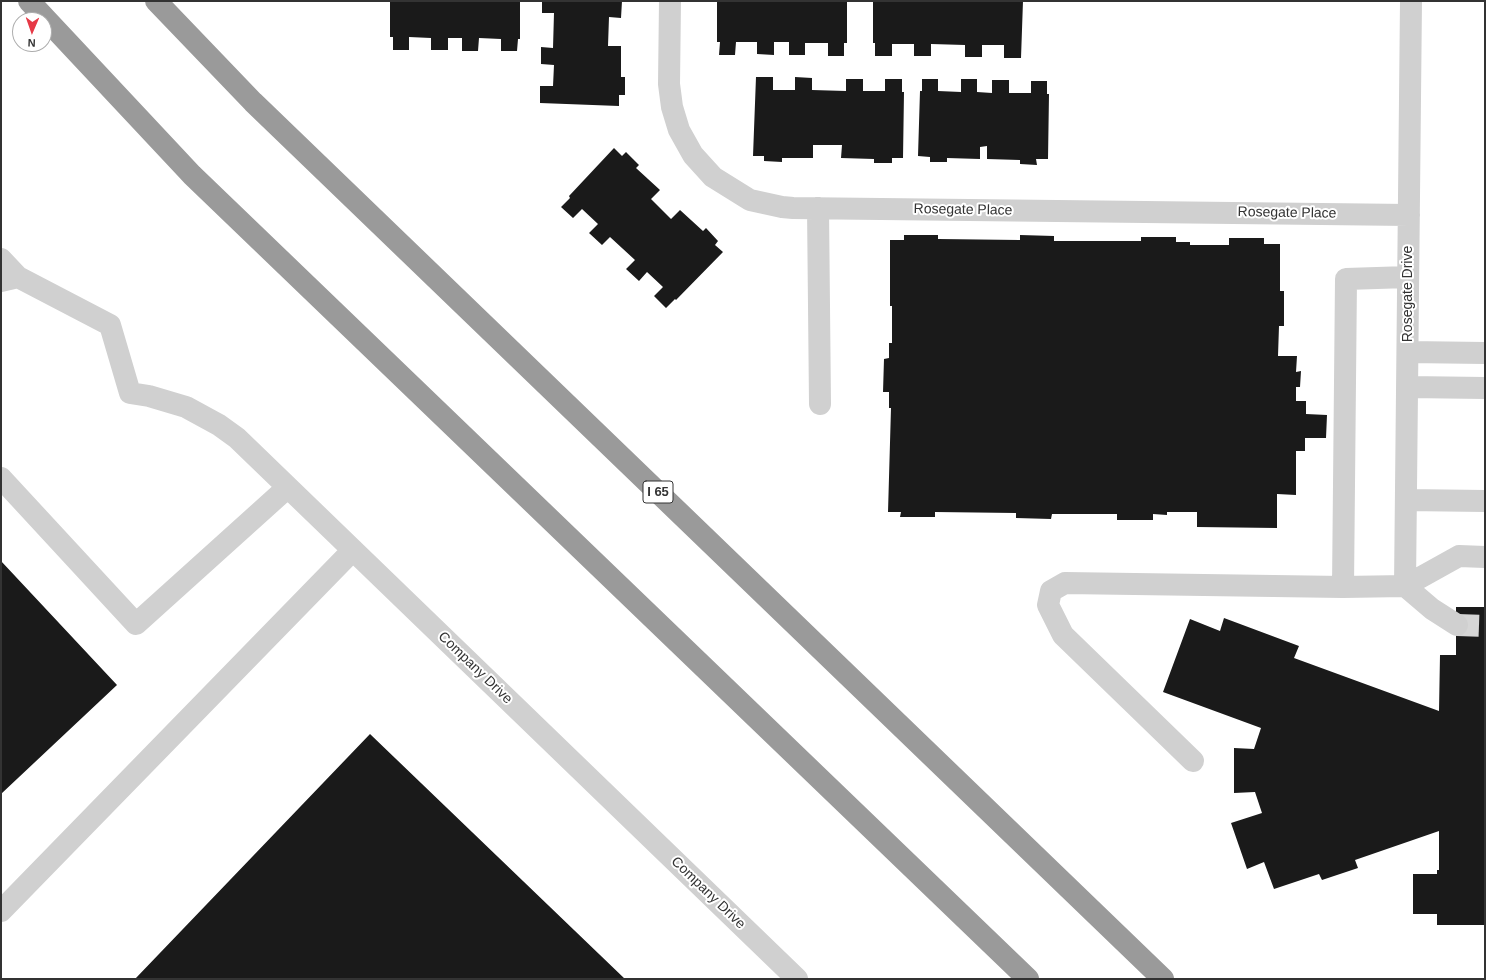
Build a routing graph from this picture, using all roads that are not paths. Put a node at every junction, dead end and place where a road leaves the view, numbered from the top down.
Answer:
1 (29, 1) edge
2 (156, 1) edge
3 (670, 1) edge
4 (1411, 1) edge
5 (818, 208) junction
6 (1409, 215) junction
7 (1, 259) edge
8 (1408, 278) junction
9 (9, 279) edge
10 (1408, 352) junction
11 (1485, 353) edge
12 (1408, 387) junction
13 (1485, 388) edge
14 (820, 404) dead end
15 (1, 478) edge
16 (288, 488) junction
17 (1406, 500) junction
18 (1485, 501) edge
19 (353, 550) junction
20 (1485, 556) edge
21 (1405, 586) junction
22 (1343, 587) junction
23 (1457, 626) tunnel mouth
24 (1193, 761) dead end
25 (1, 911) edge
26 (797, 979) edge
27 (1028, 979) edge
28 (1163, 979) edge

1 - 27 highway
2 - 28 highway, I 65
3 - 5 street, Rosegate Place
4 - 6 street, Rosegate Drive
5 - 6 street, Rosegate Place
5 - 14 street
6 - 8 street, Rosegate Drive
7 - 9 street
8 - 10 street, Rosegate Drive
8 - 22 street
9 - 16 street, Company Drive
10 - 11 street
10 - 12 street, Rosegate Drive
12 - 13 street
12 - 17 street, Rosegate Drive
15 - 16 street
16 - 19 street, Company Drive
17 - 18 street
17 - 21 street, Rosegate Drive
19 - 25 street
19 - 26 street, Company Drive
20 - 21 street
21 - 22 street
21 - 23 street
22 - 24 street

